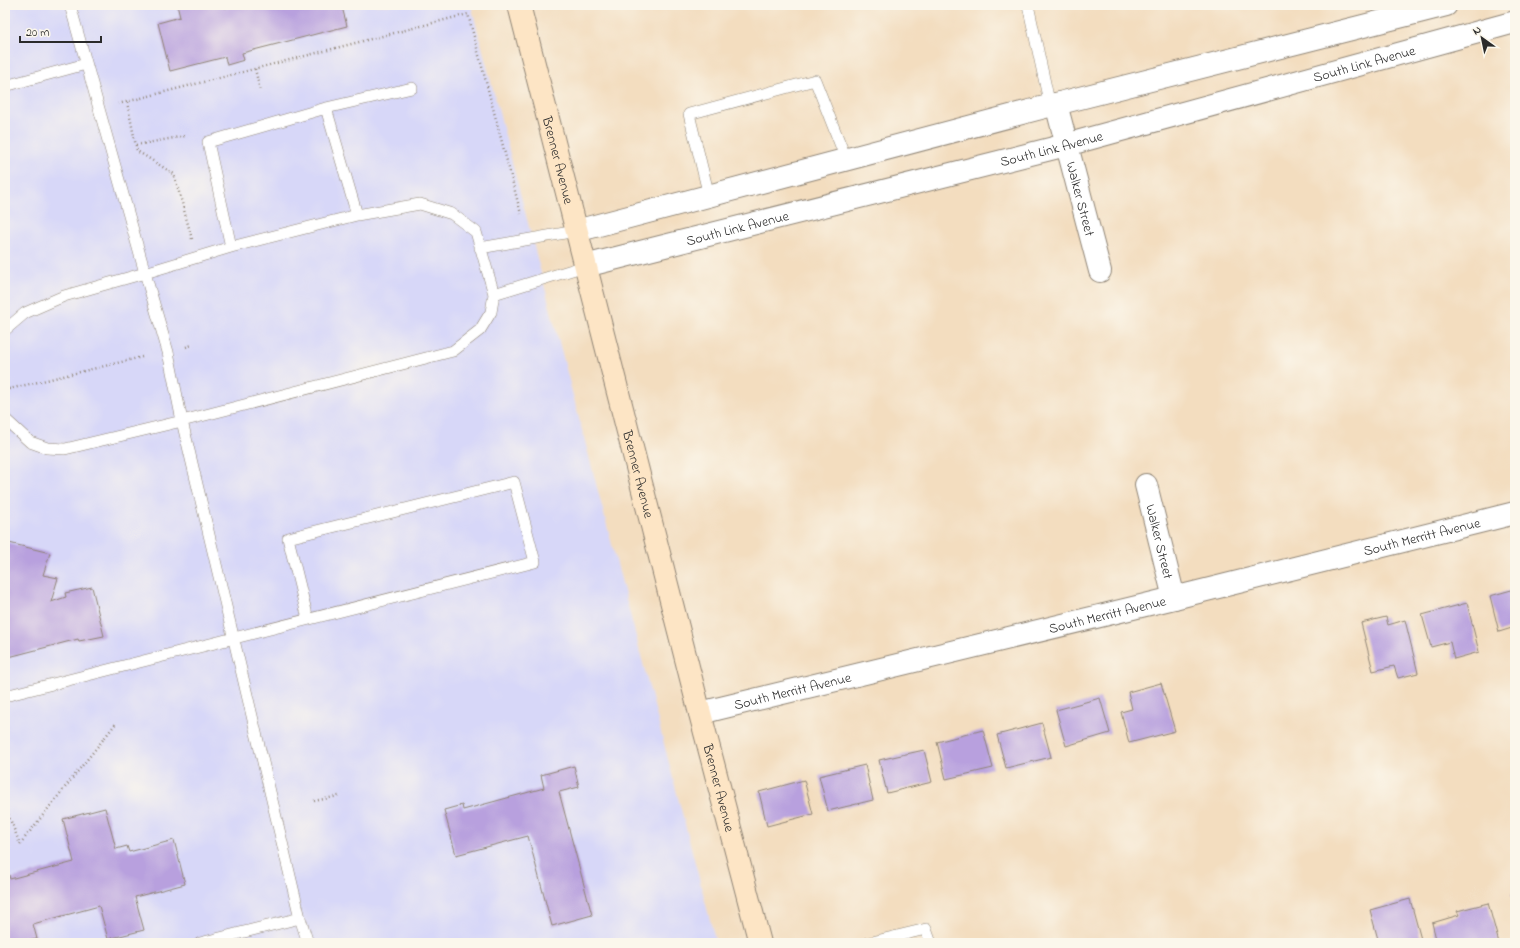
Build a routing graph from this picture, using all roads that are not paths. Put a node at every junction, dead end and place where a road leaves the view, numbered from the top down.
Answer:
1 (70, 5) edge
2 (519, 5) edge
3 (1028, 5) edge
4 (1446, 5) edge
5 (1515, 22) edge
6 (86, 64) junction
7 (5, 86) edge
8 (412, 88) dead end
9 (1053, 105) junction
10 (326, 108) junction
11 (1066, 145) junction
12 (846, 159) junction
13 (709, 196) junction
14 (356, 214) junction
15 (576, 230) junction
16 (231, 247) junction
17 (480, 248) junction
18 (585, 266) junction
19 (1100, 271) dead end
20 (146, 273) junction
21 (494, 294) junction
22 (5, 330) edge
23 (5, 419) edge
24 (182, 420) junction
25 (1146, 485) dead end
26 (1515, 512) edge
27 (1174, 598) junction
28 (308, 619) junction
29 (234, 638) junction
30 (5, 696) edge
31 (700, 713) junction
32 (300, 918) junction
33 (200, 943) edge
34 (308, 943) edge
35 (760, 943) edge
36 (868, 943) edge
37 (931, 943) edge

1 - 6 lane
2 - 15 street, Brenner Avenue
3 - 9 lane
4 - 9 street
5 - 11 street, South Link Avenue
6 - 7 lane
6 - 20 lane
8 - 10 lane
9 - 11 street, Walker Street
9 - 12 street
10 - 14 lane
10 - 16 lane
11 - 18 street, South Link Avenue
11 - 19 street, Walker Street
12 - 13 street
12 - 13 lane
13 - 15 street
14 - 16 lane
14 - 17 lane
15 - 17 lane
15 - 18 street, Brenner Avenue
16 - 20 lane
17 - 21 lane
18 - 21 lane
18 - 31 street, Brenner Avenue
20 - 22 lane
20 - 24 lane
21 - 24 lane
23 - 24 lane
24 - 29 lane
25 - 27 street, Walker Street
26 - 27 street, South Merritt Avenue
27 - 31 street, South Merritt Avenue
28 - 28 lane
28 - 29 lane
29 - 30 lane
29 - 32 lane
31 - 35 street, Brenner Avenue
32 - 33 lane
32 - 34 lane
36 - 37 lane

